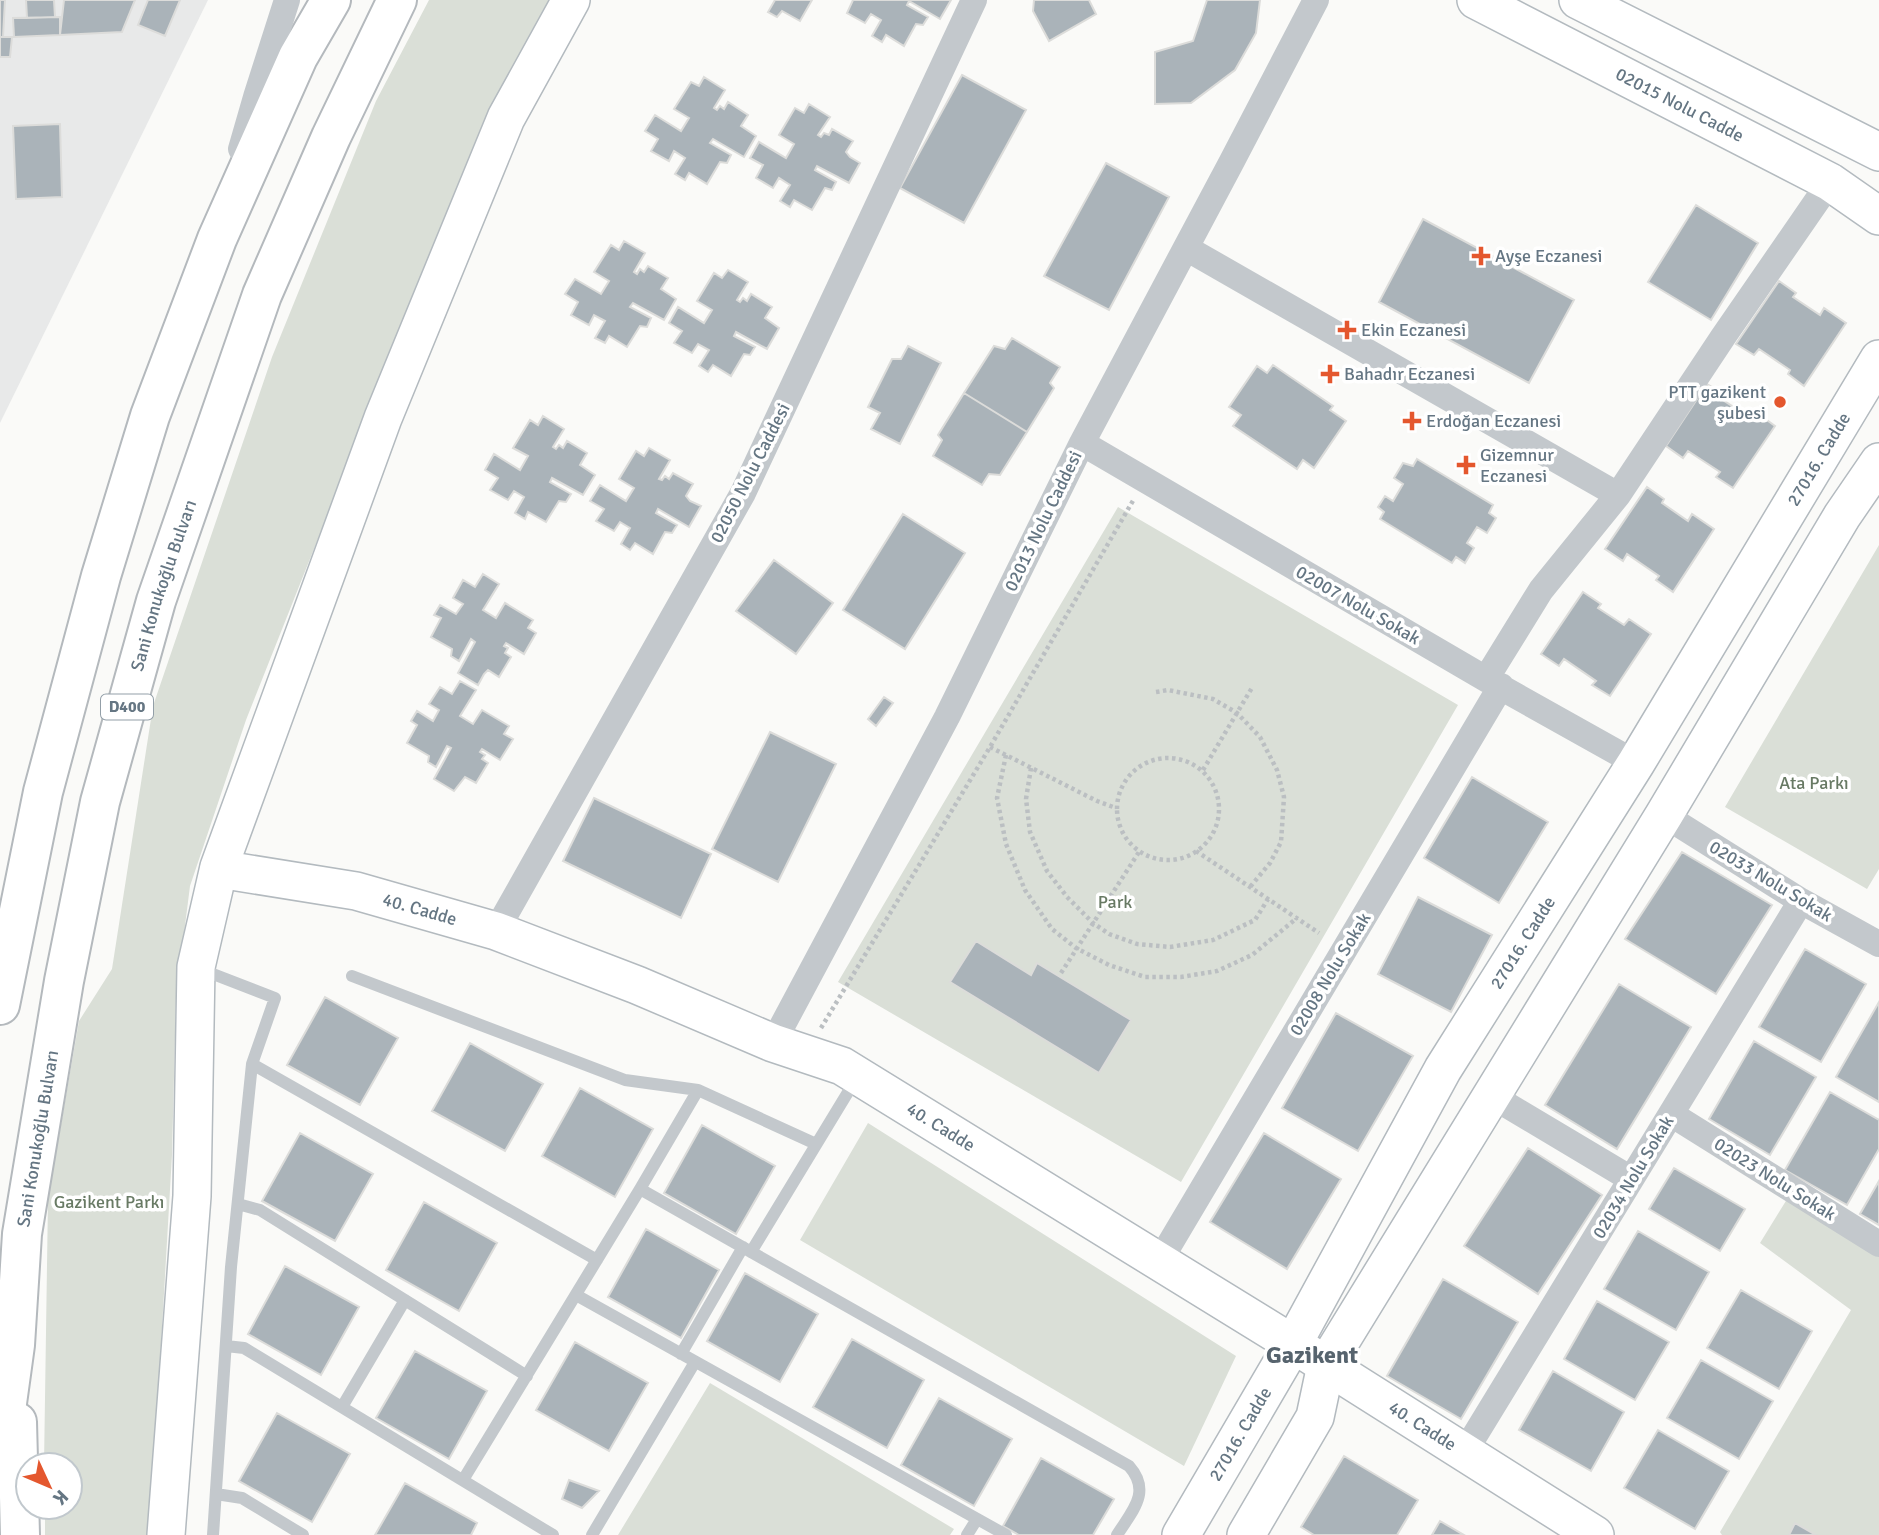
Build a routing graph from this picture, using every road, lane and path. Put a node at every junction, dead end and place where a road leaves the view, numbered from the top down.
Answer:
1 (287, 0) edge
2 (317, 0) edge
3 (331, 0) edge
4 (397, 0) edge
5 (571, 0) edge
6 (974, 0) edge
7 (1316, 0) edge
8 (1476, 0) edge
9 (1578, 0) edge
10 (298, 57) junction
11 (1879, 152) edge
12 (1830, 182) junction
13 (1879, 216) edge
14 (216, 239) junction
15 (1186, 248) junction
16 (1879, 359) edge
17 (1082, 443) junction
18 (1879, 462) edge
19 (1145, 480) junction
20 (1618, 495) junction
21 (1493, 683) junction
22 (1253, 686) dead end
23 (1156, 692) dead end
24 (1237, 713) junction
25 (990, 747) junction
26 (1006, 755) junction
27 (1636, 764) junction
28 (1031, 768) junction
29 (1203, 770) junction
30 (1116, 808) junction
31 (1664, 815) junction
32 (1196, 851) junction
33 (1139, 852) junction
34 (219, 869) junction
35 (1250, 887) junction
36 (1268, 899) junction
37 (1801, 901) junction
38 (1297, 918) junction
39 (1093, 923) junction
40 (496, 931) junction
41 (1319, 933) dead end
42 (1876, 935) edge
43 (1076, 948) junction
44 (196, 968) junction
45 (1060, 972) dead end
46 (352, 976) dead end
47 (0, 1005) edge
48 (790, 1048) junction
49 (252, 1064) junction
50 (858, 1076) junction
51 (698, 1090) junction
52 (1492, 1096) junction
53 (1671, 1114) junction
54 (816, 1144) junction
55 (1632, 1179) junction
56 (640, 1189) junction
57 (238, 1204) junction
58 (1879, 1244) edge
59 (747, 1249) junction
60 (597, 1260) junction
61 (1159, 1262) junction
62 (576, 1295) junction
63 (405, 1300) junction
64 (1293, 1344) junction
65 (15, 1345) junction
66 (226, 1346) junction
67 (681, 1354) junction
68 (695, 1362) junction
69 (1326, 1365) junction
70 (527, 1376) junction
71 (342, 1407) junction
72 (1465, 1453) junction
73 (0, 1454) edge
74 (463, 1480) junction
75 (216, 1494) junction
76 (977, 1519) junction
77 (20, 1535) edge
78 (166, 1535) edge
79 (213, 1535) edge
80 (303, 1535) edge
81 (553, 1535) edge
82 (592, 1535) edge
83 (967, 1535) edge
84 (1006, 1535) edge
85 (1117, 1535) edge
86 (1181, 1535) edge
87 (1246, 1535) edge
88 (1595, 1535) edge

1 - 14 street
2 - 10 highway
3 - 10 highway
4 - 65 highway, Sani Konukoğlu Bulvarı / D400
5 - 34 street
6 - 40 street, 02050 Nolu Caddesi
7 - 15 street, 02013 Nolu Caddesi
8 - 12 street, 02015 Nolu Cadde
9 - 11 street
10 - 14 highway
12 - 13 street, 02015 Nolu Cadde
12 - 20 street, 02008 Nolu Sokak
14 - 47 highway
15 - 17 street, 02013 Nolu Caddesi
15 - 20 street
16 - 27 street, 27016. Cadde
17 - 19 street, 02007 Nolu Sokak
17 - 48 street, 02013 Nolu Caddesi
18 - 31 street
19 - 21 street, 02007 Nolu Sokak
19 - 25 path
20 - 21 street, 02008 Nolu Sokak
21 - 27 street, 02007 Nolu Sokak
21 - 61 street, 02008 Nolu Sokak
22 - 24 path
23 - 24 path
24 - 29 path
24 - 35 path
25 - 26 path
25 - 48 path
26 - 28 path
26 - 43 path
27 - 64 street, 27016. Cadde
28 - 30 path
28 - 39 path
29 - 30 path
29 - 32 path
30 - 33 path
31 - 37 street, 02033 Nolu Sokak
31 - 52 street
32 - 33 path
32 - 35 path
33 - 39 path
34 - 40 street, 40. Cadde
34 - 44 street
35 - 36 path
36 - 38 path
36 - 39 path
37 - 42 street, 02033 Nolu Sokak
37 - 53 street, 02034 Nolu Sokak
38 - 41 path
38 - 43 path
39 - 43 path
40 - 48 street, 40. Cadde
43 - 45 path
44 - 49 lane
44 - 78 street
46 - 51 lane
48 - 50 street, 40. Cadde
49 - 57 lane
49 - 60 lane
50 - 54 lane
50 - 61 street, 40. Cadde
51 - 54 lane
51 - 56 lane
52 - 55 street
52 - 69 street
53 - 55 street, 02034 Nolu Sokak
53 - 58 street, 02023 Nolu Sokak
54 - 59 lane
55 - 72 street, 02034 Nolu Sokak
56 - 59 lane
56 - 60 lane
57 - 63 lane
57 - 66 lane
59 - 67 lane
59 - 85 lane
60 - 62 lane
61 - 64 street, 40. Cadde
62 - 67 lane
62 - 70 lane
63 - 70 lane
63 - 71 lane
64 - 69 street, 40. Cadde
64 - 86 street, 27016. Cadde
65 - 73 highway, Sani Konukoğlu Bulvarı / D400
65 - 77 highway
66 - 71 lane
66 - 75 lane
67 - 68 lane
68 - 76 lane
68 - 82 lane
69 - 72 street, 40. Cadde
69 - 87 street
70 - 74 lane
71 - 74 lane
72 - 88 street, 40. Cadde
74 - 81 lane
75 - 79 lane
75 - 80 lane
76 - 83 lane
76 - 84 lane

